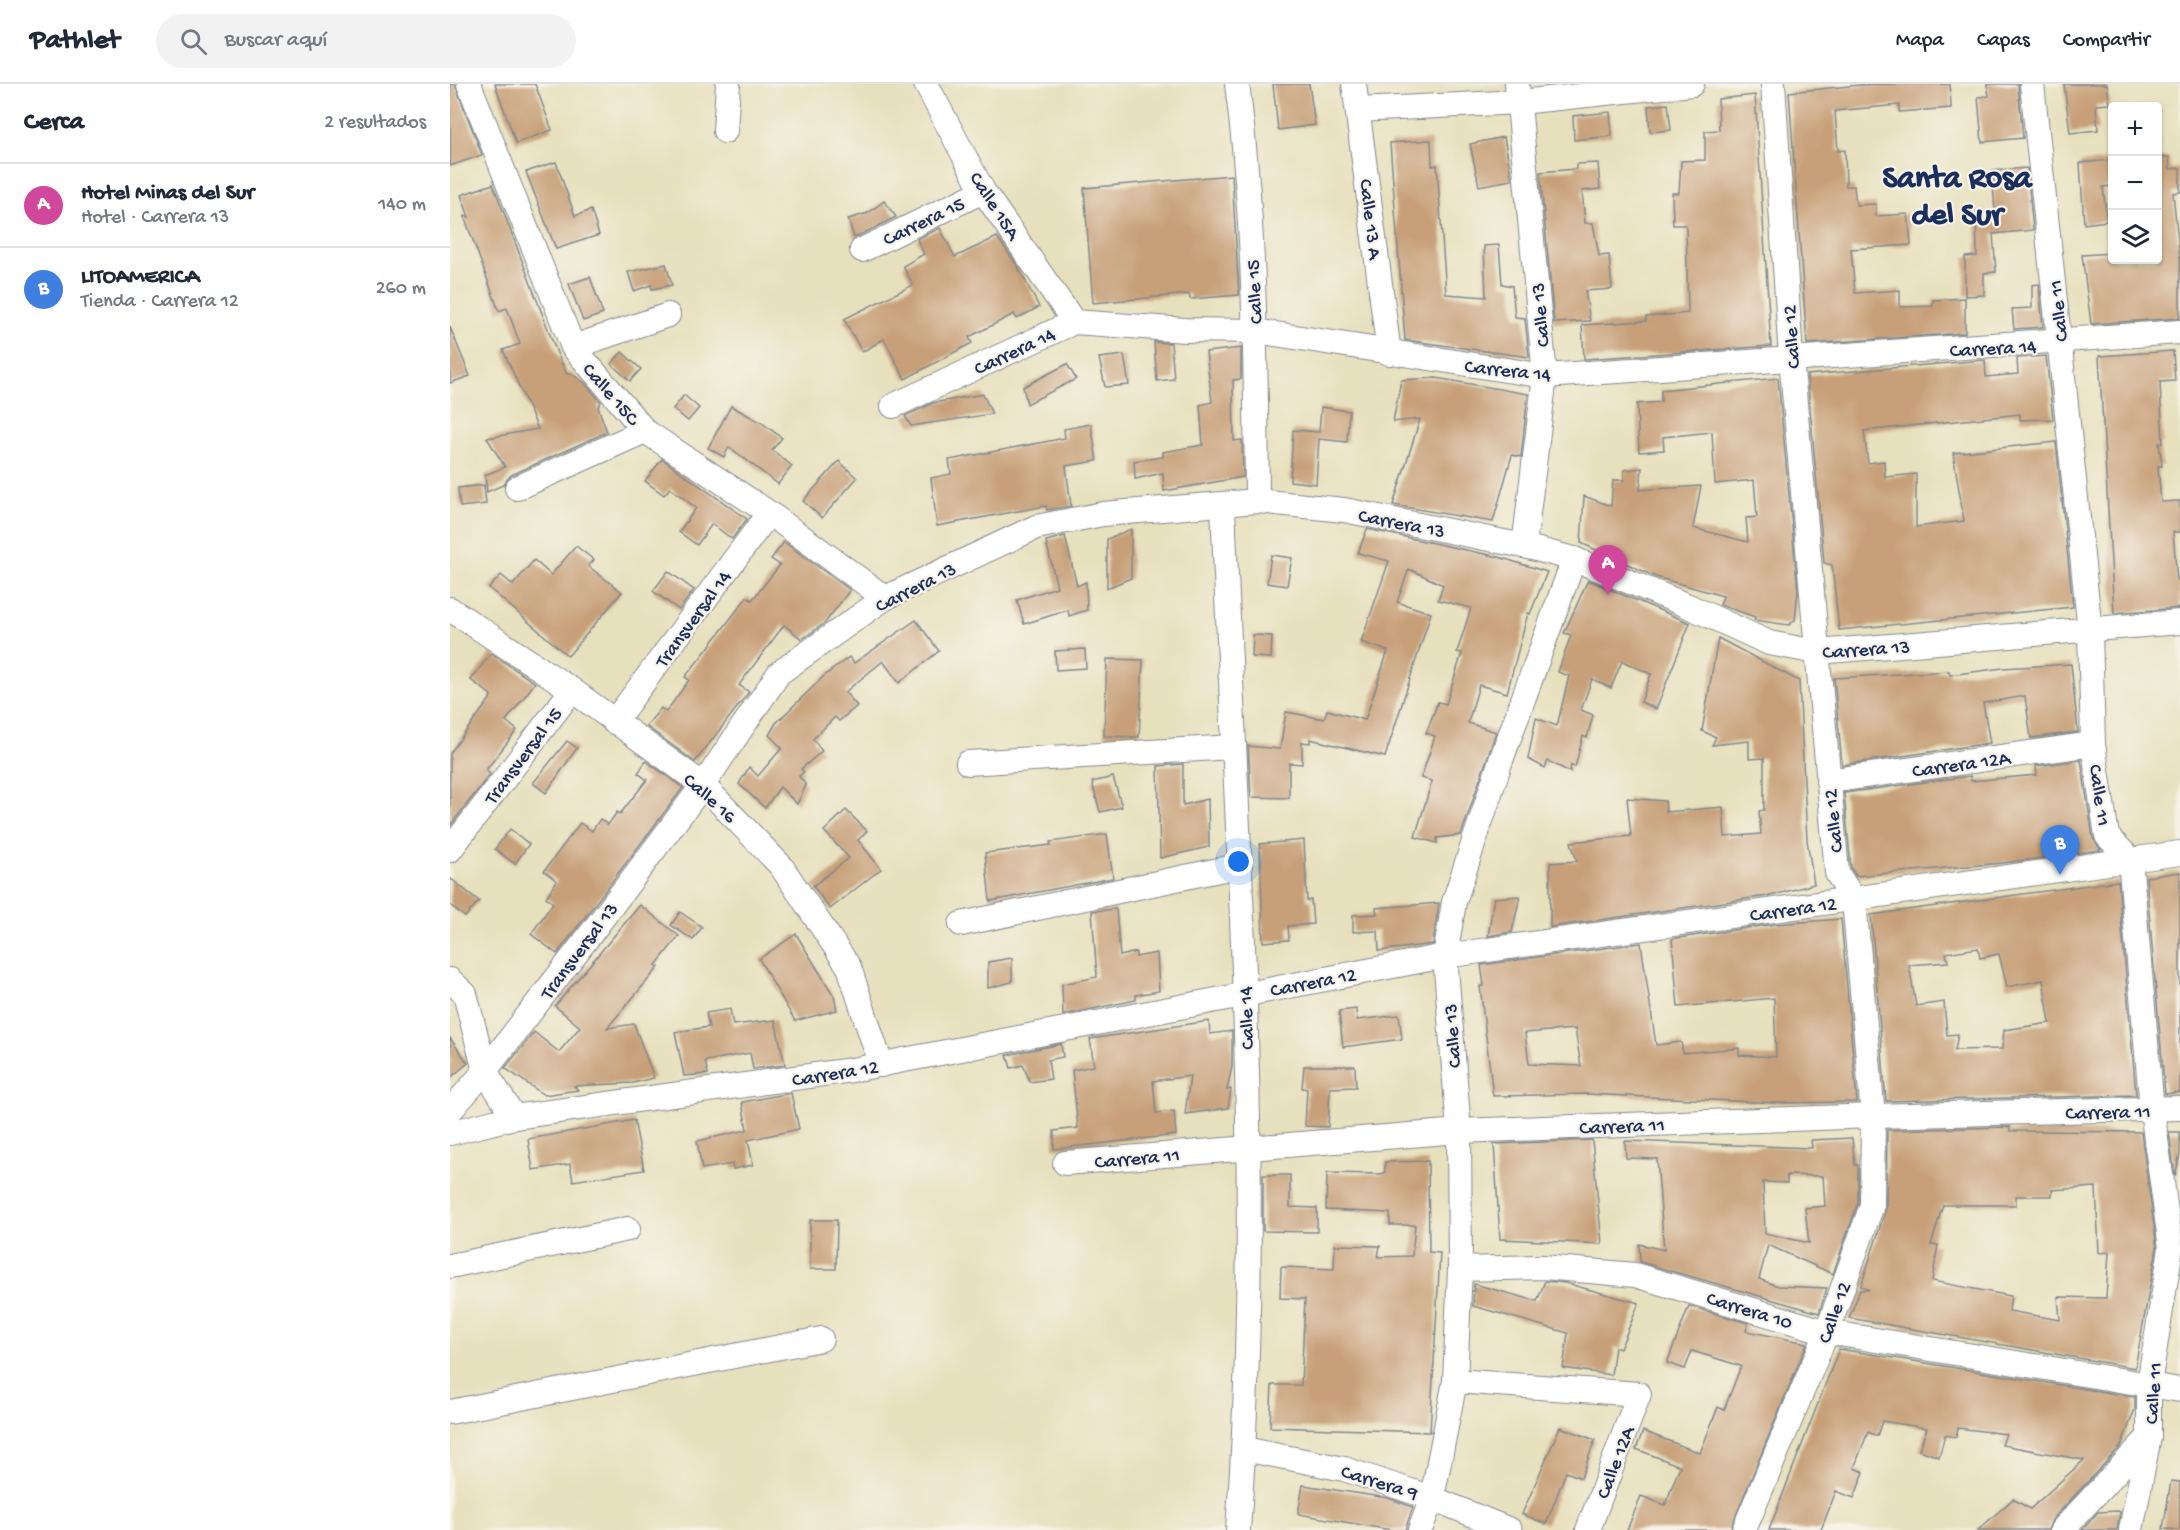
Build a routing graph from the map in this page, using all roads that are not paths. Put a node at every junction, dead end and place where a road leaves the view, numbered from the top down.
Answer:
1 (469, 84) edge
2 (728, 84) edge
3 (926, 84) edge
4 (1236, 84) edge
5 (1354, 84) edge
6 (1692, 84) edge
7 (1773, 84) edge
8 (2032, 84) edge
9 (1518, 93) edge
10 (1358, 110) junction
11 (725, 131) dead end
12 (983, 190) junction
13 (862, 250) dead end
14 (668, 315) dead end
15 (1074, 322) junction
16 (1256, 331) junction
17 (2180, 332) edge
18 (2061, 343) junction
19 (573, 347) junction
20 (1389, 353) junction
21 (1791, 358) junction
22 (1545, 376) junction
23 (893, 406) dead end
24 (645, 431) junction
25 (517, 488) dead end
26 (1257, 501) junction
27 (1223, 506) junction
28 (769, 513) junction
29 (1524, 546) junction
30 (1574, 559) junction
31 (885, 598) junction
32 (450, 609) edge
33 (2180, 622) edge
34 (2090, 631) junction
35 (1817, 652) junction
36 (572, 690) junction
37 (614, 722) junction
38 (2093, 744) junction
39 (1233, 747) junction
40 (968, 763) dead end
41 (1828, 781) junction
42 (703, 785) junction
43 (450, 849) edge
44 (2180, 853) edge
45 (2130, 859) junction
46 (1238, 866) junction
47 (1854, 900) junction
48 (961, 924) dead end
49 (1445, 956) junction
50 (450, 980) edge
51 (1244, 994) junction
52 (881, 1065) junction
53 (485, 1071) junction
54 (2180, 1108) edge
55 (2152, 1110) junction
56 (450, 1111) edge
57 (1873, 1116) junction
58 (514, 1117) junction
59 (1459, 1131) junction
60 (450, 1133) edge
61 (1250, 1148) junction
62 (1065, 1163) dead end
63 (628, 1229) dead end
64 (450, 1266) edge
65 (1460, 1269) junction
66 (1827, 1332) junction
67 (821, 1339) dead end
68 (1455, 1381) junction
69 (2149, 1384) junction
70 (2180, 1390) edge
71 (450, 1412) edge
72 (2149, 1437) junction
73 (1244, 1449) junction
74 (1432, 1498) junction
75 (1238, 1530) edge
76 (1420, 1530) edge
77 (1510, 1530) edge
78 (1588, 1530) edge
79 (1744, 1530) edge
80 (2062, 1530) edge
81 (2131, 1530) edge

1 - 19 street, Calle 15C
2 - 11 street
3 - 12 street, Calle 15A
4 - 16 street, Calle 15
5 - 10 street, Calle 13 A
6 - 9 street
7 - 21 street, Calle 12
8 - 18 street, Calle 11
9 - 10 street
9 - 22 street, Calle 13
10 - 20 street, Calle 13 A
12 - 13 street, Carrera 15
12 - 15 street, Calle 15A
14 - 19 street
15 - 16 street, Carrera 14
15 - 23 street, Carrera 14
16 - 20 street, Carrera 14
16 - 26 street, Calle 15
17 - 18 street, Carrera 14
18 - 21 street, Carrera 14
18 - 34 street, Calle 11
19 - 24 street, Calle 15C
20 - 22 street, Carrera 14
21 - 22 street, Carrera 14
21 - 35 street, Calle 12
22 - 29 street, Calle 13
24 - 25 street
24 - 28 street, Calle 15C
26 - 27 street, Carrera 13
26 - 29 street, Carrera 13
27 - 31 street, Carrera 13
27 - 39 street, Calle 14
28 - 31 street, Calle 15C
28 - 37 street, Transversal 14
29 - 30 street, Carrera 13
30 - 35 street, Carrera 13
30 - 49 street, Calle 13
31 - 42 street, Carrera 13
32 - 36 street, Calle 16
33 - 34 street, Carrera 13
34 - 35 street, Carrera 13
34 - 38 street, Calle 11
35 - 41 street, Calle 12
36 - 37 street, Calle 16
36 - 43 street, Transversal 15
37 - 42 street, Calle 16
38 - 41 street, Carrera 12A
38 - 45 street, Calle 11
39 - 40 street
39 - 46 street, Calle 14
41 - 47 street, Calle 12
42 - 52 street, Calle 16
42 - 53 street, Transversal 13
44 - 45 street, Carrera 12
45 - 47 street, Carrera 12
45 - 55 street, Calle 11
46 - 48 street
46 - 51 street, Calle 14
47 - 49 street, Carrera 12
47 - 57 street, Calle 12
49 - 51 street, Carrera 12
49 - 59 street, Calle 13
50 - 53 street
51 - 52 street, Carrera 12
51 - 61 street, Calle 14
52 - 58 street, Carrera 12
53 - 56 street, Transversal 13
53 - 58 street
54 - 55 street, Carrera 11
55 - 57 street, Carrera 11
55 - 69 street, Calle 11
57 - 59 street, Carrera 11
57 - 66 street, Calle 12
58 - 60 street, Carrera 12
59 - 61 street, Carrera 11
59 - 65 street, Calle 13
61 - 62 street, Carrera 11
61 - 73 street, Calle 14
63 - 64 street
65 - 66 street, Carrera 10
65 - 68 street, Calle 13
66 - 69 street, Carrera 10
66 - 79 street, Calle 12
67 - 71 street
68 - 74 street, Calle 13
68 - 78 street, Calle 12A
69 - 70 street, Carrera 10
69 - 72 street, Calle 11
72 - 80 street
72 - 81 street, Calle 11
73 - 74 street, Carrera 9
73 - 75 street, Calle 14
74 - 76 street, Calle 13
74 - 77 street, Carrera 9

